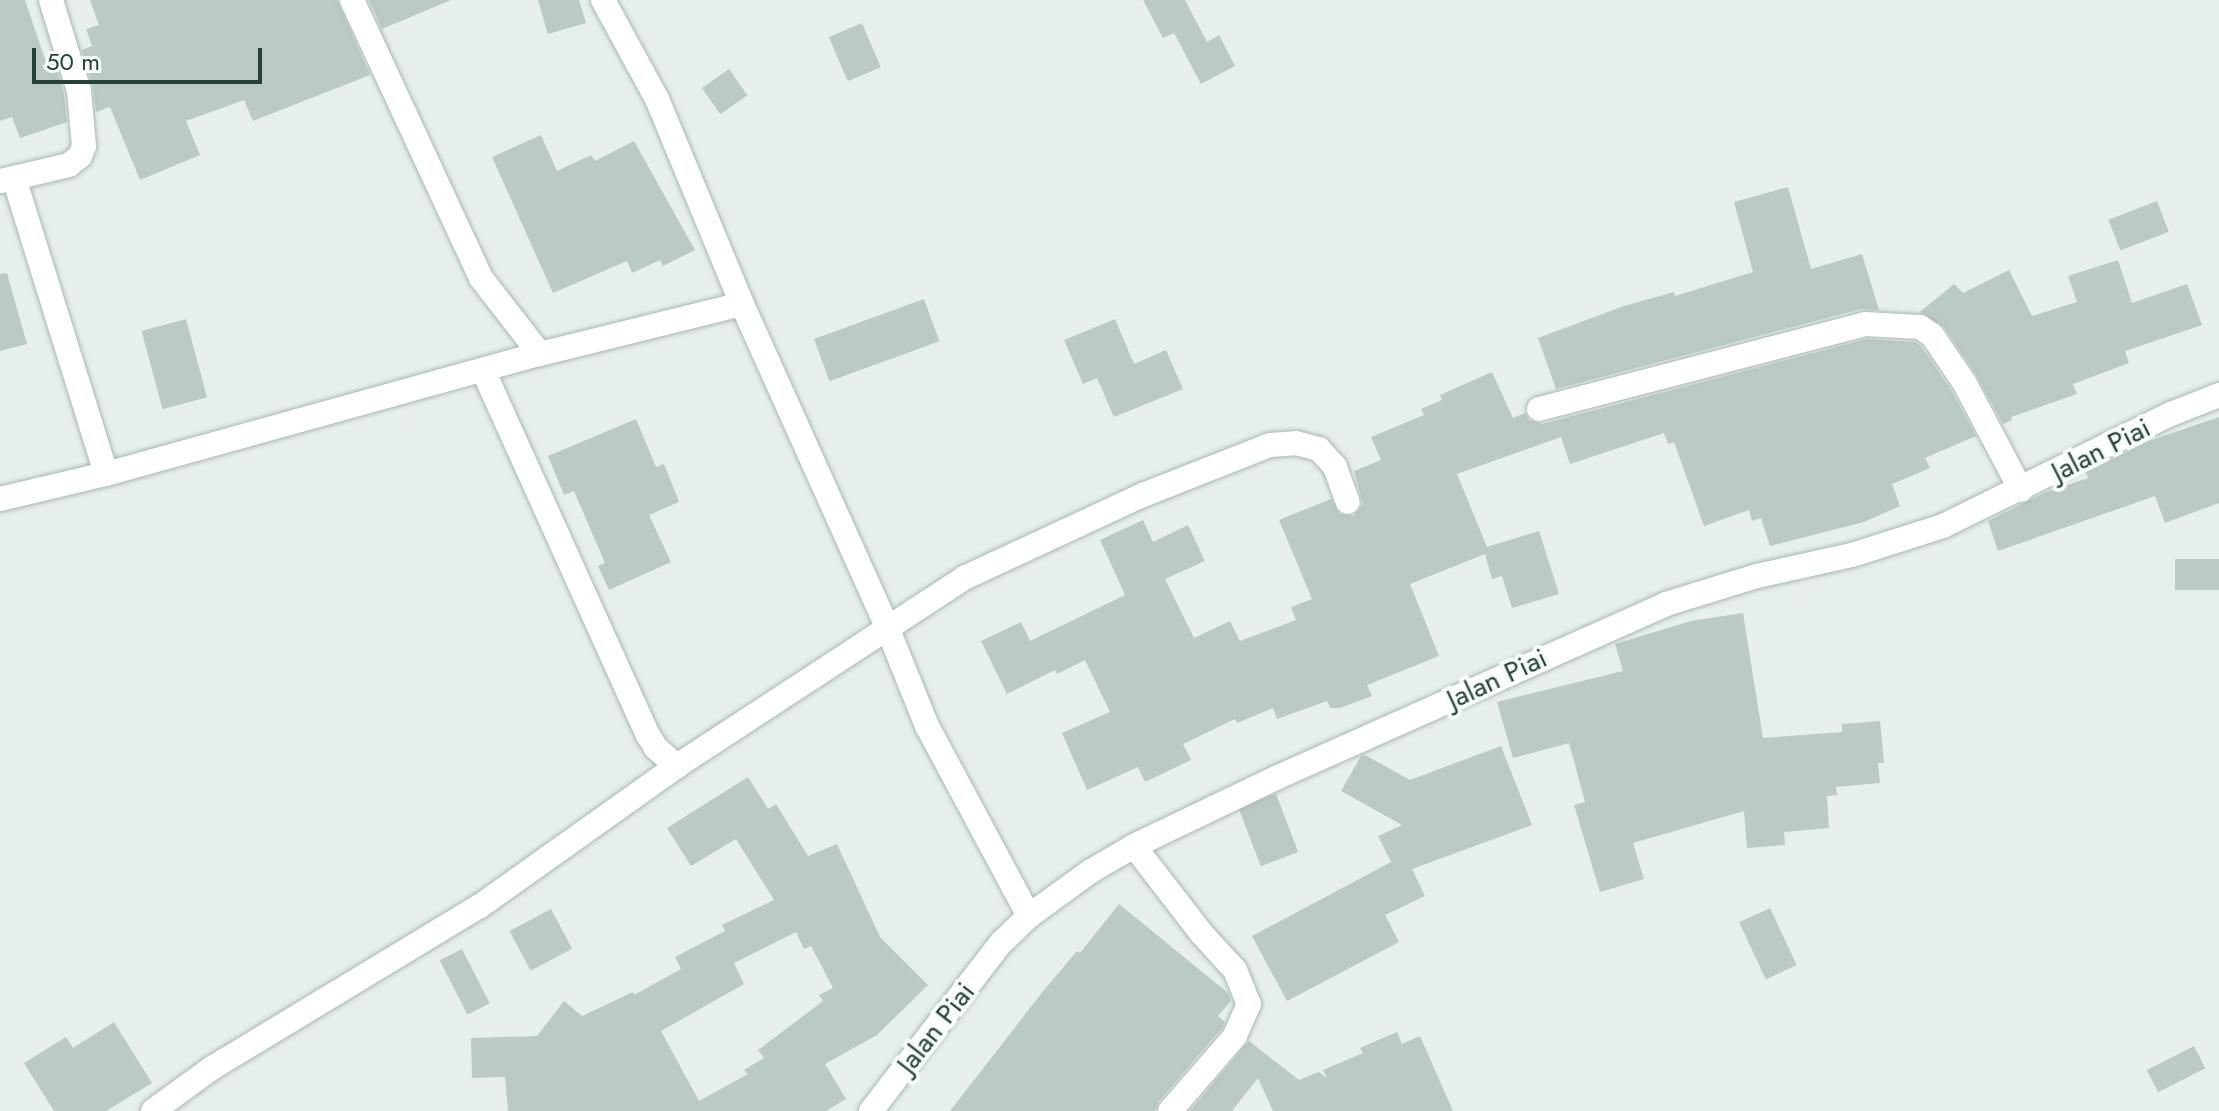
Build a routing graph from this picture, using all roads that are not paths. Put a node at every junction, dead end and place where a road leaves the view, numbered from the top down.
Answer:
1 (51, 0) edge
2 (352, 0) edge
3 (603, 0) edge
4 (7, 180) edge
5 (742, 304) junction
6 (540, 354) junction
7 (483, 370) junction
8 (2219, 395) edge
9 (1539, 409) dead end
10 (106, 474) junction
11 (2021, 490) junction
12 (0, 499) edge
13 (1348, 502) dead end
14 (887, 627) junction
15 (677, 766) junction
16 (1134, 846) junction
17 (1029, 916) junction
18 (153, 1111) edge
19 (871, 1111) edge
20 (1170, 1111) edge

1 - 4 street
2 - 6 street
3 - 5 street
4 - 10 street
5 - 6 street
5 - 14 street
6 - 7 street
7 - 10 street
7 - 15 street
8 - 11 street, Jalan Piai
9 - 11 street
10 - 12 street
11 - 16 street, Jalan Piai
13 - 14 street
14 - 15 street
14 - 17 street
15 - 18 street
16 - 17 street, Jalan Piai
16 - 20 street
17 - 19 street, Jalan Piai

